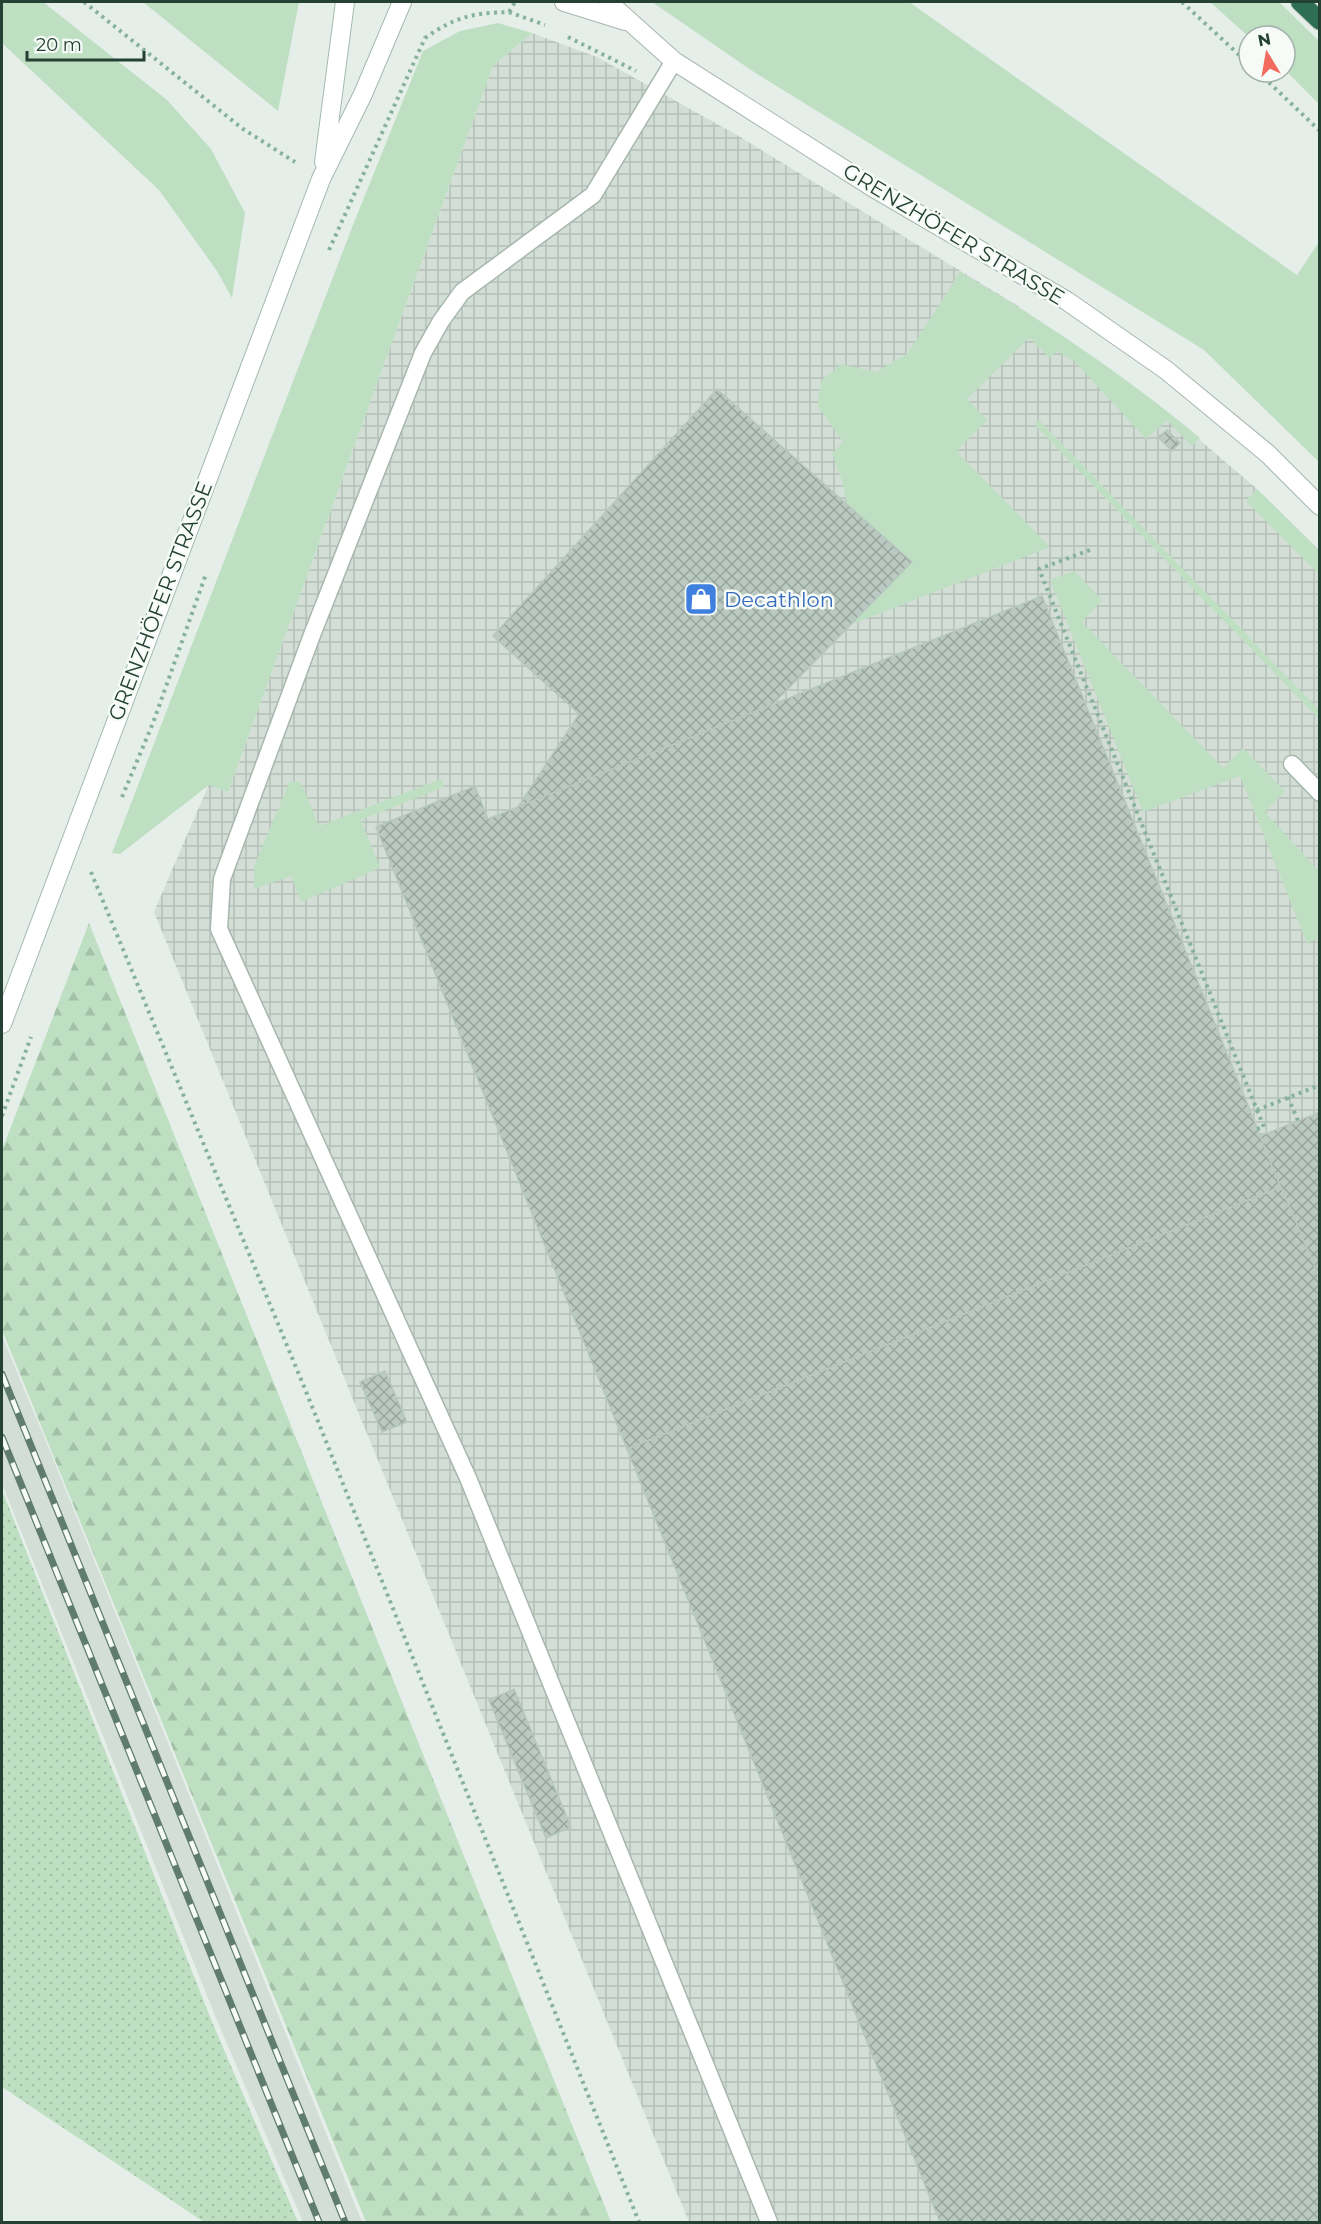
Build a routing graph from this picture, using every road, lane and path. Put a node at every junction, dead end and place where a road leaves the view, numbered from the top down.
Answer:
1 (84, 2) edge
2 (345, 2) edge
3 (402, 2) edge
4 (515, 2) edge
5 (564, 2) edge
6 (608, 2) edge
7 (1182, 2) edge
8 (1300, 2) edge
9 (509, 12) junction
10 (1320, 21) edge
11 (631, 23) junction
12 (549, 27) dead end
13 (559, 32) dead end
14 (1237, 53) edge
15 (674, 61) junction
16 (661, 84) junction
17 (1271, 84) edge
18 (1320, 130) edge
19 (321, 179) junction
20 (327, 255) dead end
21 (1320, 506) edge
22 (1090, 550) dead end
23 (208, 569) dead end
24 (1292, 764) dead end
25 (1320, 793) edge
26 (118, 807) dead end
27 (65, 851) junction
28 (2, 1024) edge
29 (1320, 1085) edge
30 (1288, 1097) junction
31 (1257, 1110) junction
32 (1298, 1121) dead end
33 (1257, 1129) dead end
34 (639, 2223) edge
35 (770, 2223) edge

1 - 19 path
2 - 19 street, GRENZHÖFER STRASSE
3 - 19 street, GRENZHÖFER STRASSE
4 - 9 path
5 - 11 street, GRENZHÖFER STRASSE
6 - 11 street
7 - 14 path
8 - 10 highway
9 - 12 path
9 - 20 path
11 - 15 street, GRENZHÖFER STRASSE
13 - 16 path
15 - 16 lane
15 - 21 street, GRENZHÖFER STRASSE
16 - 35 lane
17 - 18 path
19 - 27 street, GRENZHÖFER STRASSE
22 - 31 path
23 - 26 path
24 - 25 lane
27 - 28 street, GRENZHÖFER STRASSE
27 - 34 path
29 - 30 path
30 - 31 path
30 - 32 path
31 - 33 path

